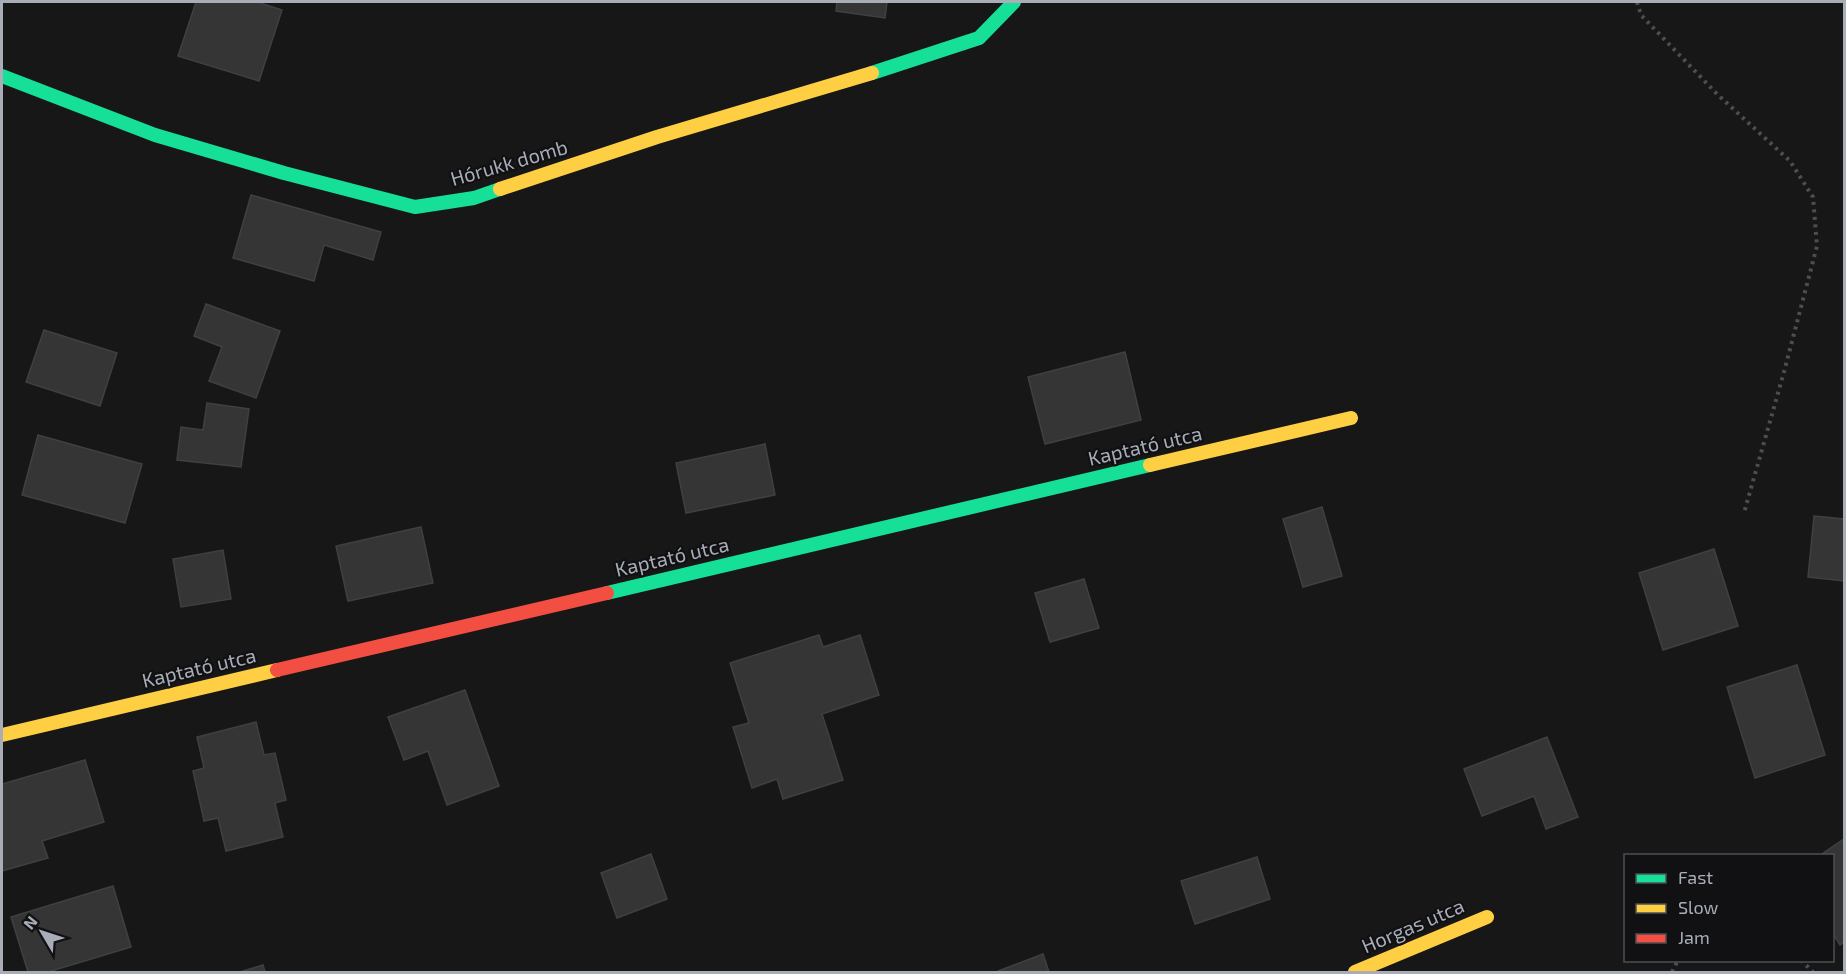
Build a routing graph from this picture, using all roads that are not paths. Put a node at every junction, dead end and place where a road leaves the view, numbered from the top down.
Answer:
1 (1014, 2) edge
2 (2, 76) edge
3 (1351, 418) dead end
4 (2, 735) edge
5 (1487, 917) dead end
6 (1355, 972) edge

1 - 2 street, Hórukk domb
3 - 4 street, Kaptató utca
5 - 6 street, Horgas utca

